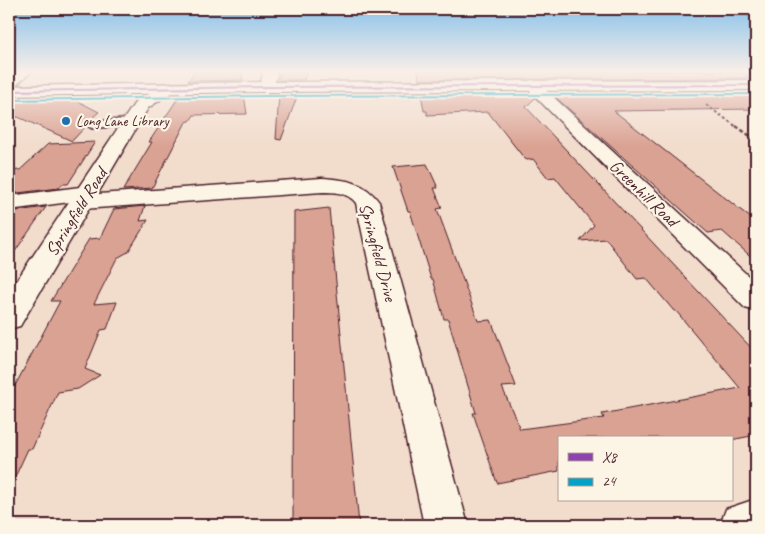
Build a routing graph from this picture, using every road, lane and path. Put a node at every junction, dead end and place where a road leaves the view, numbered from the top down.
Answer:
1 (137, 96) edge
2 (160, 96) edge
3 (543, 96) edge
4 (694, 96) edge
5 (137, 113) junction
6 (92, 125) dead end
7 (756, 140) edge
8 (85, 198) junction
9 (9, 203) edge
10 (756, 300) edge
11 (9, 317) edge
12 (756, 522) edge
13 (446, 525) edge
14 (742, 525) edge

1 - 5 street
2 - 5 street, Springfield Road
3 - 10 street, Greenhill Road
4 - 7 path
5 - 6 lane
5 - 8 street, Springfield Road
8 - 9 street, Springfield Drive
8 - 11 street, Springfield Road
8 - 13 street, Springfield Drive
12 - 14 street

